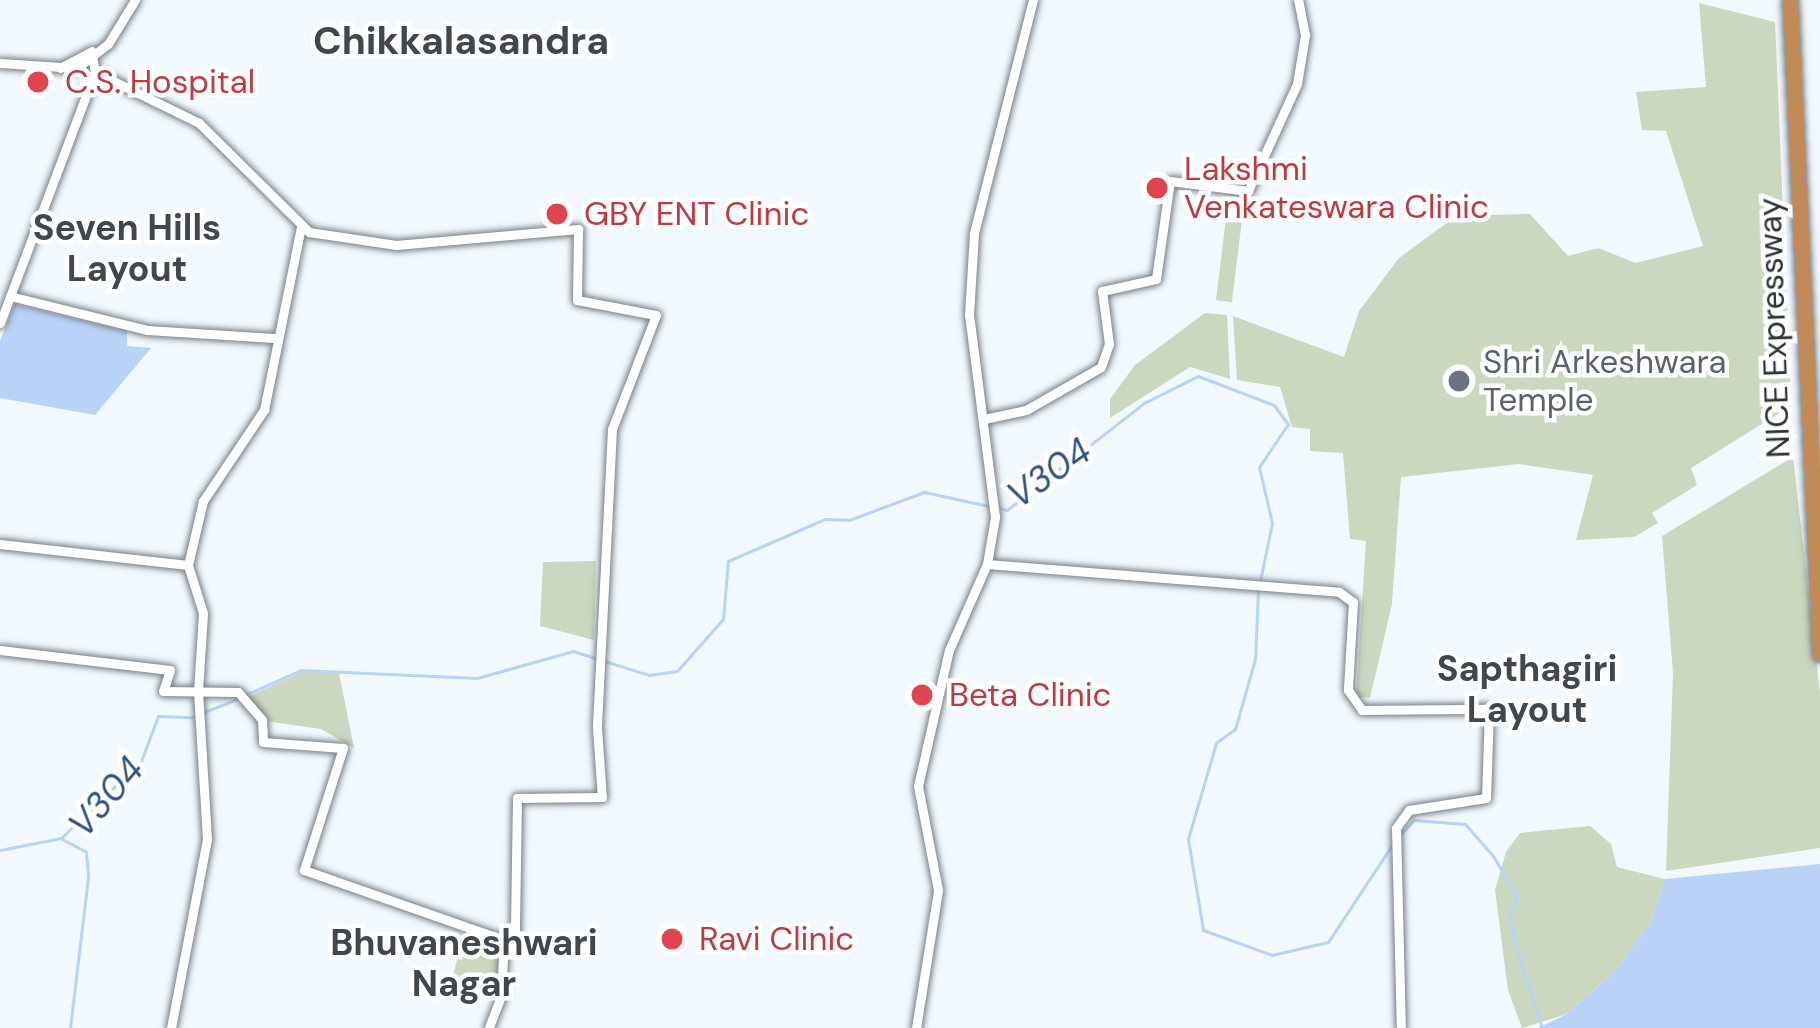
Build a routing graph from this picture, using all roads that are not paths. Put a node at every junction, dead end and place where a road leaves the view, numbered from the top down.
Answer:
1 (135, 0) edge
2 (1033, 0) edge
3 (1298, 0) edge
4 (1794, 0) edge
5 (91, 56) junction
6 (0, 63) edge
7 (94, 73) junction
8 (1799, 106) junction
9 (301, 227) junction
10 (10, 296) junction
11 (0, 323) edge
12 (274, 338) junction
13 (984, 418) junction
14 (1820, 523) edge
15 (0, 544) edge
16 (987, 564) junction
17 (188, 565) junction
18 (0, 650) edge
19 (1820, 654) edge
20 (198, 691) junction
21 (504, 940) junction
22 (171, 1028) edge
23 (489, 1028) edge
24 (916, 1028) edge
25 (1401, 1028) edge

1 - 5 street
2 - 13 street
3 - 13 street
4 - 8 highway, NICE Expressway
5 - 6 street
5 - 7 street
7 - 9 street
7 - 10 street
8 - 14 highway, NICE Expressway
8 - 19 highway, NICE Expressway
9 - 12 street
9 - 21 street
10 - 11 street
10 - 12 street
12 - 17 street
13 - 16 street
15 - 17 street
16 - 24 street
16 - 25 street
17 - 20 street
18 - 20 street
20 - 21 street
20 - 22 street
21 - 23 street

